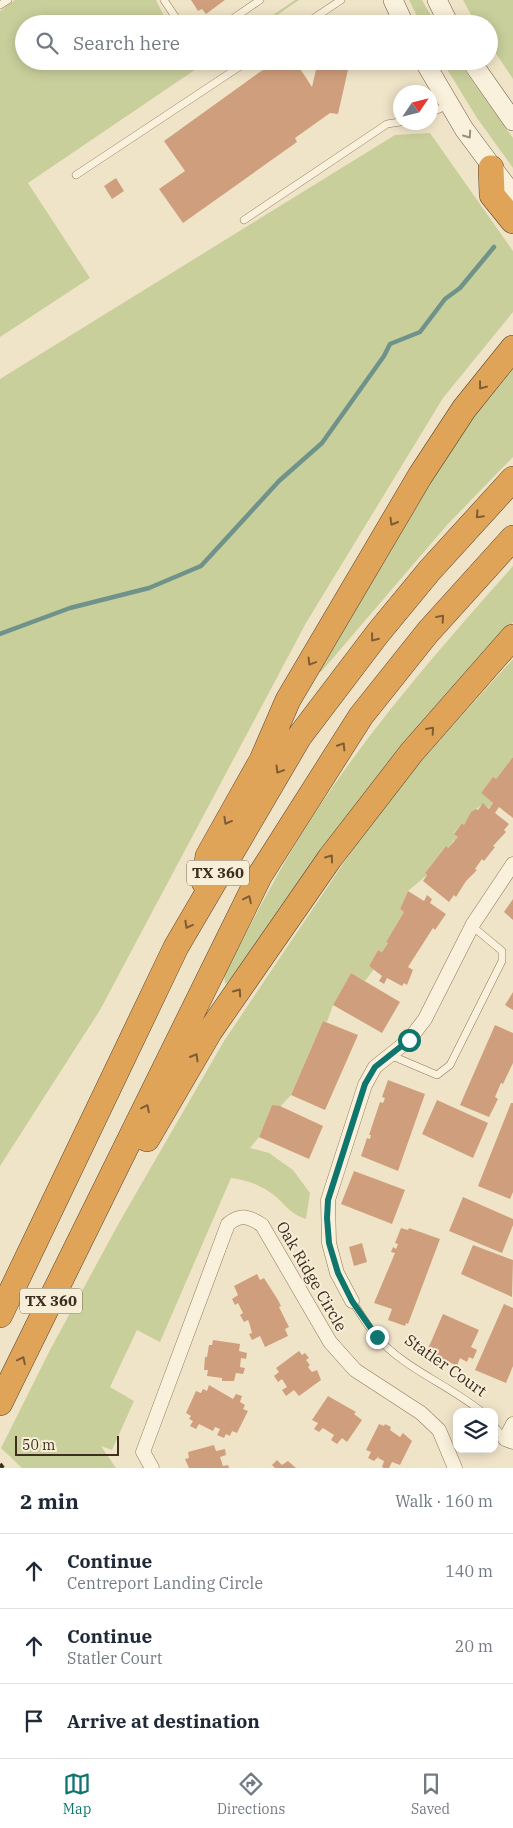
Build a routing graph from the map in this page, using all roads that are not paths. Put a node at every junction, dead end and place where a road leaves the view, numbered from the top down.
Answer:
1 (8, 0) edge
2 (164, 0) edge
3 (260, 0) edge
4 (341, 0) edge
5 (392, 0) edge
6 (437, 0) edge
7 (0, 5) edge
8 (174, 15) edge
9 (238, 15) edge
10 (318, 15) edge
11 (400, 15) edge
12 (444, 15) edge
13 (235, 70) edge
14 (429, 70) edge
15 (477, 70) edge
16 (448, 104) junction
17 (438, 108) edge
18 (513, 121) edge
19 (393, 123) edge
20 (491, 168) junction
21 (76, 176) dead end
22 (513, 195) edge
23 (244, 220) dead end
24 (513, 221) edge
25 (513, 348) edge
26 (513, 479) edge
27 (513, 538) edge
28 (513, 637) edge
29 (513, 864) edge
30 (201, 902) junction
31 (472, 926) junction
32 (390, 1055) junction
33 (101, 1199) junction
34 (352, 1301) joint
35 (0, 1315) edge
36 (0, 1403) edge
37 (477, 1408) edge
38 (513, 1424) edge
39 (498, 1430) edge
40 (509, 1440) edge
41 (152, 1468) edge
42 (455, 1468) edge

1 - 7 lane
2 - 8 lane
3 - 9 lane
4 - 10 lane
5 - 11 main road
6 - 12 main road
13 - 21 lane
14 - 16 main road
15 - 18 main road
16 - 17 lane
16 -> 20 main road
19 - 23 lane
20 - 22 main road
20 - 24 highway
25 -> 30 highway
26 -> 30 highway, TX 360
33 -> 27 highway, TX 360
33 -> 28 highway
29 - 31 street
30 -> 35 highway, TX 360
31 - 32 street
31 - 32 lane
32 - 34 street
36 -> 33 highway, TX 360
34 - 37 lane, Statler Court
38 - 40 street
39 - 40 lane
41 - 42 street, Oak Ridge Circle

